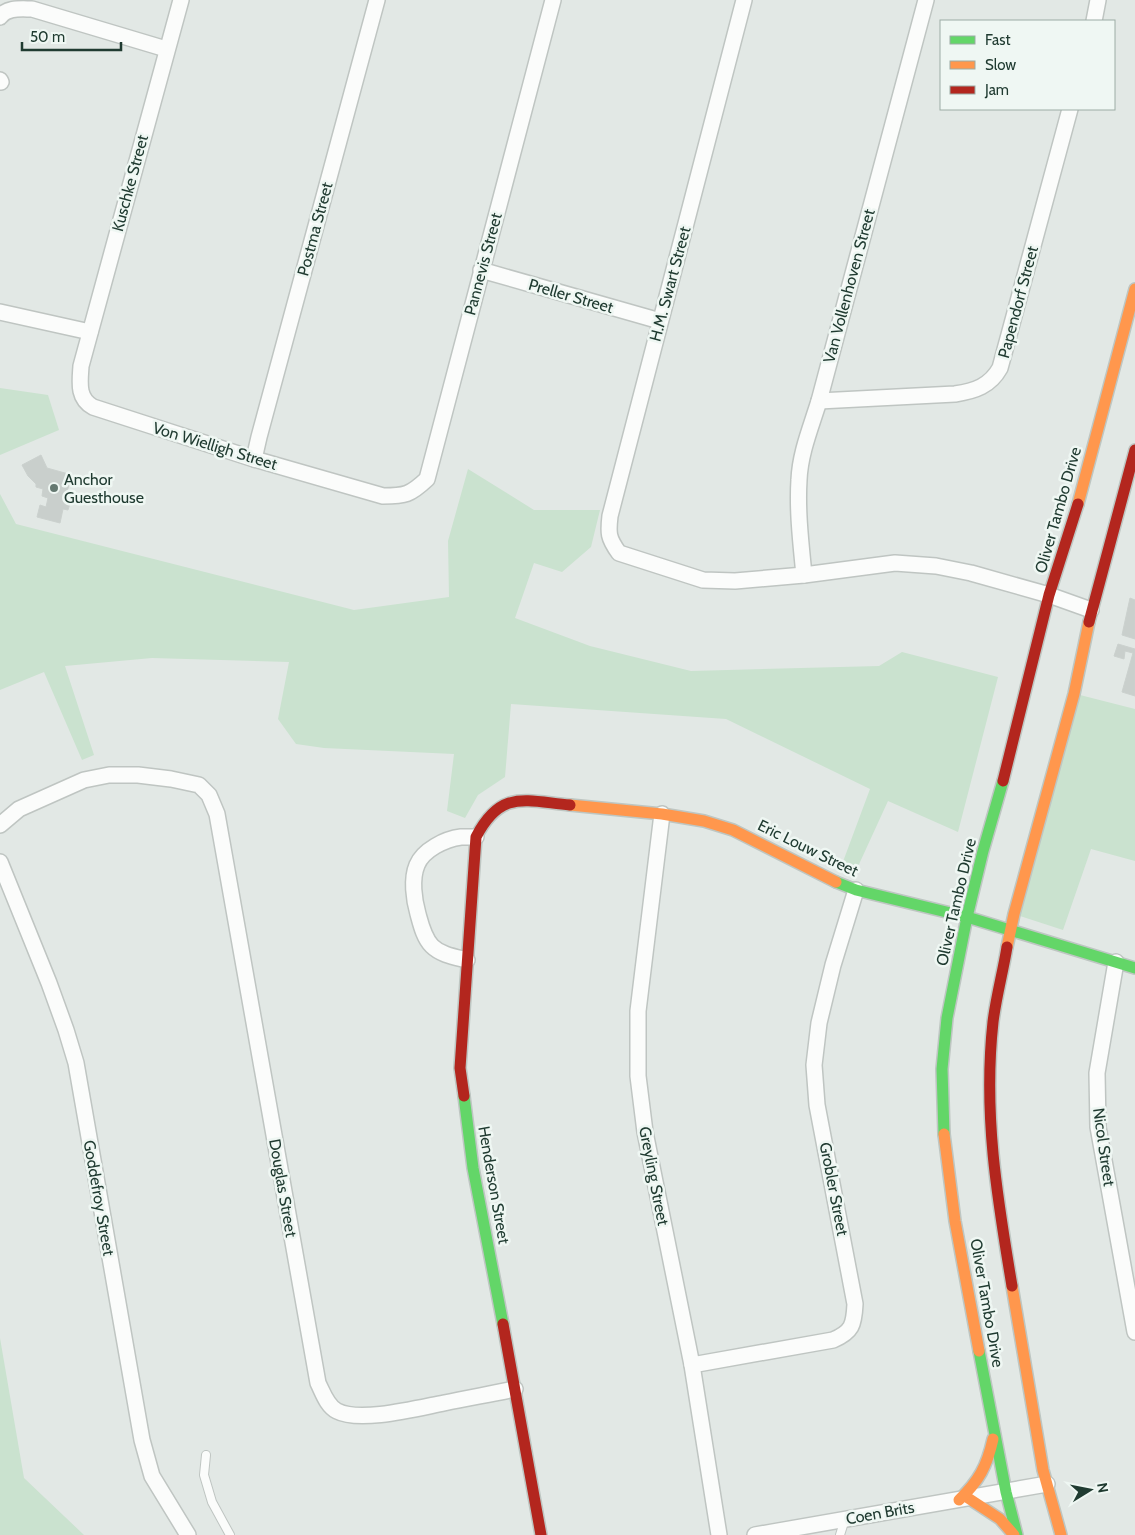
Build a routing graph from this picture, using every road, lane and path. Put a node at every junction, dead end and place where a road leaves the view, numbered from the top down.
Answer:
1 (181, 0) edge
2 (377, 0) edge
3 (553, 0) edge
4 (744, 0) edge
5 (926, 0) edge
6 (1098, 0) edge
7 (0, 17) edge
8 (1094, 20) edge
9 (166, 49) junction
10 (1070, 110) edge
11 (482, 270) junction
12 (1135, 289) edge
13 (0, 312) edge
14 (660, 321) junction
15 (90, 332) junction
16 (82, 366) joint
17 (818, 402) junction
18 (1135, 450) edge
19 (254, 459) junction
20 (383, 496) joint
21 (804, 576) junction
22 (1049, 595) junction
23 (1091, 610) junction
24 (662, 814) junction
25 (0, 825) edge
26 (476, 837) junction
27 (0, 862) edge
28 (856, 890) junction
29 (967, 916) junction
30 (1010, 930) junction
31 (467, 960) junction
32 (1116, 962) junction
33 (1135, 968) edge
34 (1135, 1332) edge
35 (692, 1365) junction
36 (515, 1389) junction
37 (994, 1432) junction
38 (206, 1455) dead end
39 (1047, 1484) junction
40 (1006, 1492) junction
41 (963, 1499) junction
42 (845, 1519) junction
43 (777, 1533) edge
44 (188, 1535) edge
45 (230, 1535) edge
46 (541, 1535) edge
47 (719, 1535) edge
48 (755, 1535) edge
49 (840, 1535) edge
50 (1015, 1535) edge
51 (1060, 1535) edge

1 - 9 street, Kuschke Street
2 - 19 street, Postma Street
3 - 11 street, Pannevis Street
4 - 14 street, H.M. Swart Street
5 - 17 street, Van Vollenhoven Street
6 - 8 street
7 - 9 street
9 - 15 street, Kuschke Street
10 - 17 street, Papendorf Street
11 - 14 street, Preller Street
11 - 20 street, Pannevis Street
12 - 22 street, Oliver Tambo Drive
13 - 15 street
14 - 21 street, H.M. Swart Street
15 - 16 street, Kuschke Street
16 - 19 street, Von Wielligh Street
17 - 21 street, Van Vollenhoven Street
18 - 23 street, Oliver Tambo Drive
19 - 20 street, Von Wielligh Street
21 - 22 street
22 - 23 street
22 - 29 street, Oliver Tambo Drive
23 - 30 street, Oliver Tambo Drive
24 - 26 street, Eric Louw Street
24 - 28 street, Eric Louw Street
24 - 35 street, Greyling Street
25 - 36 street, Douglas Street
26 - 31 street, Henderson Street
26 - 31 street
27 - 44 street, Goddefroy Street
28 - 29 street, Eric Louw Street
28 - 35 street, Grobler Street
29 - 30 street, Eric Louw Street
29 - 37 street, Oliver Tambo Drive
30 - 32 street, Eric Louw Street
30 - 39 street, Oliver Tambo Drive
31 - 36 street, Henderson Street
32 - 33 street, Eric Louw Street
32 - 34 street, Nicol Street
35 - 47 street, Greyling Street
36 - 46 street, Henderson Street
37 - 40 street, Oliver Tambo Drive
37 - 41 street
38 - 45 lane
39 - 40 street, Coen Brits
39 - 51 street, Oliver Tambo Drive
40 - 41 street, Coen Brits
40 - 50 street, Oliver Tambo Drive
41 - 42 street, Coen Brits
41 - 50 street
42 - 43 street, Coen Brits
42 - 49 lane
43 - 48 street, Coen Brits

